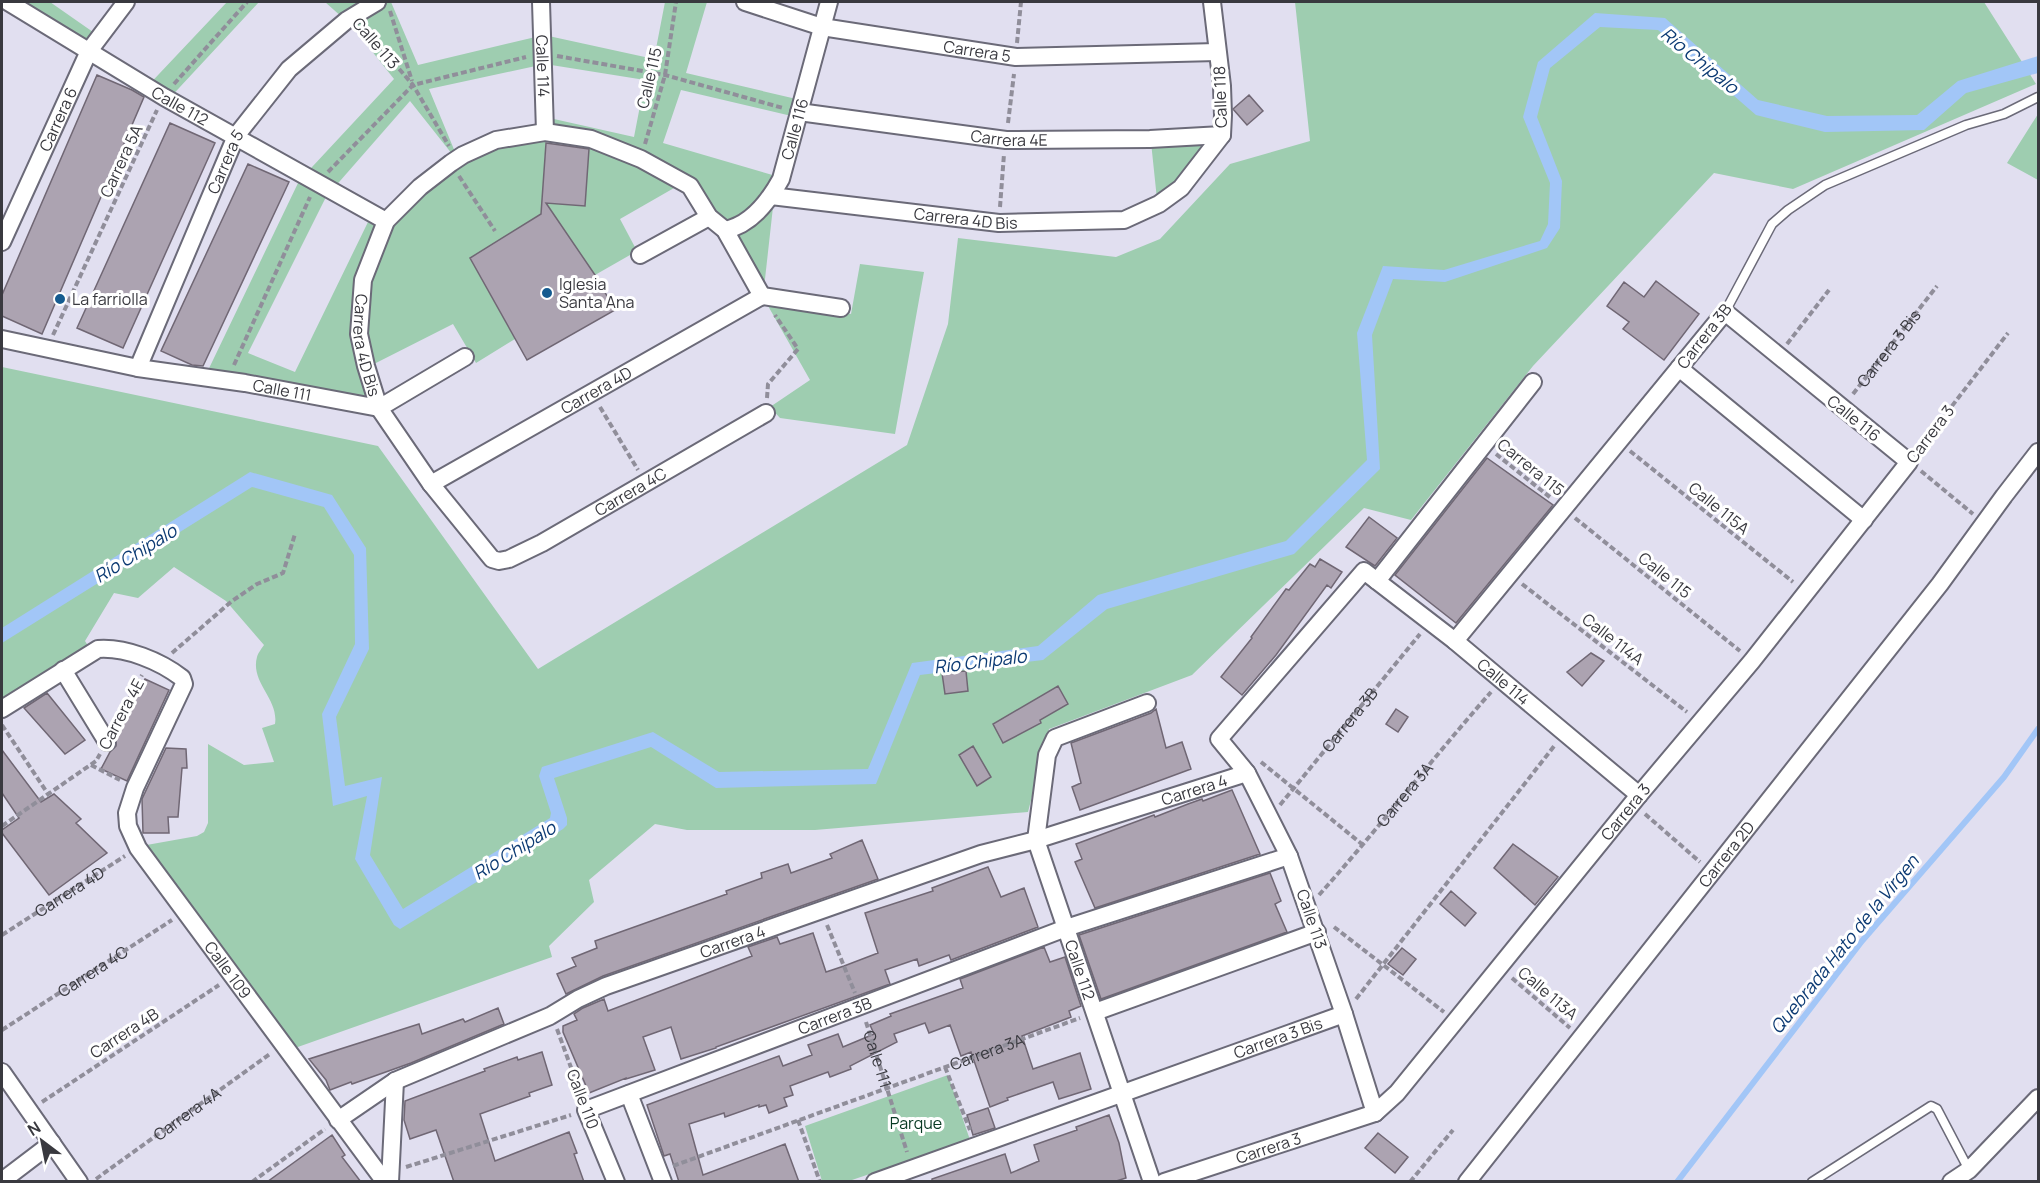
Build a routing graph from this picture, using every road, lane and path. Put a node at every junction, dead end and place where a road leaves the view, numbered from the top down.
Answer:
1 (6, 2) edge
2 (126, 2) edge
3 (247, 2) edge
4 (377, 2) edge
5 (387, 2) edge
6 (541, 2) edge
7 (676, 2) edge
8 (745, 2) edge
9 (829, 2) edge
10 (1022, 2) edge
11 (1212, 2) edge
12 (2, 7) edge
13 (354, 16) junction
14 (822, 27) junction
15 (89, 51) junction
16 (1217, 52) junction
17 (1016, 57) junction
18 (413, 85) junction
19 (164, 97) junction
20 (2038, 97) edge
21 (799, 112) junction
22 (545, 132) junction
23 (1222, 135) junction
24 (237, 136) junction
25 (1006, 140) junction
26 (641, 159) junction
27 (454, 161) junction
28 (771, 196) junction
29 (1159, 204) joint
30 (709, 217) junction
31 (386, 221) junction
32 (999, 223) junction
33 (725, 230) junction
34 (495, 231) dead end
35 (2, 243) edge
36 (640, 255) dead end
37 (1937, 286) dead end
38 (1829, 290) dead end
39 (766, 301) junction
40 (841, 308) dead end
41 (1725, 312) junction
42 (2008, 333) dead end
43 (2, 339) edge
44 (47, 349) junction
45 (1778, 356) junction
46 (465, 357) dead end
47 (138, 368) junction
48 (1679, 368) junction
49 (1533, 382) dead end
50 (592, 393) junction
51 (379, 408) junction
52 (1842, 409) junction
53 (766, 413) joint
54 (1618, 441) junction
55 (1484, 445) junction
56 (2038, 452) edge
57 (1909, 462) junction
58 (645, 483) junction
59 (431, 484) junction
60 (1563, 508) junction
61 (1864, 520) junction
62 (1984, 523) junction
63 (295, 534) dead end
64 (1510, 574) junction
65 (1371, 576) junction
66 (1806, 592) junction
67 (1430, 622) junction
68 (1455, 641) junction
69 (1752, 661) junction
70 (155, 662) junction
71 (63, 670) junction
72 (1501, 680) junction
73 (1147, 703) dead end
74 (2, 709) edge
75 (1701, 722) junction
76 (2, 724) edge
77 (1564, 734) junction
78 (107, 742) junction
79 (1259, 761) dead end
80 (91, 765) junction
81 (1247, 774) junction
82 (135, 788) junction
83 (1294, 788) junction
84 (48, 794) junction
85 (1636, 799) junction
86 (1270, 817) junction
87 (2, 826) edge
88 (1036, 840) junction
89 (1363, 845) junction
90 (138, 848) junction
91 (1289, 855) junction
92 (1712, 873) junction
93 (1308, 907) junction
94 (821, 910) junction
95 (185, 912) junction
96 (1066, 928) junction
97 (1317, 932) junction
98 (2, 935) edge
99 (1383, 965) junction
100 (1500, 968) junction
101 (232, 976) junction
102 (861, 1006) junction
103 (1095, 1012) junction
104 (1344, 1014) junction
105 (552, 1015) junction
106 (1456, 1022) junction
107 (2, 1030) edge
108 (1581, 1037) junction
109 (283, 1045) junction
110 (945, 1067) junction
111 (2, 1072) edge
112 (395, 1081) junction
113 (886, 1088) junction
114 (1122, 1093) junction
115 (629, 1094) junction
116 (2038, 1098) edge
117 (29, 1110) junction
118 (586, 1110) junction
119 (1375, 1113) junction
120 (338, 1120) junction
121 (798, 1120) junction
122 (1453, 1130) dead end
123 (52, 1143) junction
124 (976, 1145) junction
125 (912, 1168) junction
126 (661, 1176) edge
127 (1975, 1176) edge
128 (386, 1177) edge
129 (2, 1181) edge
130 (79, 1182) edge
131 (93, 1182) edge
132 (252, 1182) edge
133 (616, 1182) edge
134 (820, 1182) edge
135 (875, 1182) edge
136 (1152, 1182) edge
137 (1164, 1182) edge
138 (1410, 1182) edge
139 (1467, 1182) edge
140 (1812, 1182) edge
141 (1951, 1182) edge

1 - 12 street
1 - 15 street, Calle 112
2 - 15 street, Carrera 6
3 - 19 path, Carrera 5A
4 - 13 street, Carrera 5
5 - 18 path, Calle 113
6 - 22 street, Calle 114
7 - 26 path, Calle 115
8 - 14 street, Carrera 5
9 - 14 street, Calle 116
10 - 17 path
11 - 16 street, Calle 118
13 - 18 path, Calle 113
13 - 24 street, Carrera 5
14 - 17 street, Carrera 5
14 - 21 street, Calle 116
15 - 19 street, Calle 112
15 - 35 street, Carrera 6
16 - 17 street, Carrera 5
16 - 23 street, Calle 118
17 - 25 path
18 - 27 path, Calle 113
19 - 24 street, Calle 112
19 - 44 path, Carrera 5A
20 - 41 lane, Carrera 3B
21 - 25 street, Carrera 4E
21 - 28 street, Calle 116
22 - 26 street, Carrera 4D Bis
22 - 27 street, Carrera 4D Bis
23 - 25 street, Carrera 4E
23 - 29 street, Calle 118
24 - 31 street, Calle 112
24 - 47 street, Carrera 5
25 - 32 path
26 - 30 street, Carrera 4D Bis
27 - 31 street, Carrera 4D Bis
27 - 34 path, Calle 113
28 - 32 street, Carrera 4D Bis
28 - 33 street, Calle 116
29 - 32 street, Carrera 4D Bis
30 - 33 street, Carrera 4D Bis
30 - 36 street
31 - 51 street, Carrera 4D Bis
33 - 39 street, Carrera 4D Bis
37 - 52 path, Carrera 3 Bis
38 - 45 path
39 - 40 street
39 - 50 street, Carrera 4D
39 - 53 path
41 - 45 street, Calle 116
41 - 48 street, Carrera 3B
42 - 57 path, Carrera 3
43 - 44 street, Calle 111
44 - 47 street, Calle 111
45 - 52 street, Calle 116
46 - 51 street
47 - 51 street, Calle 111
48 - 54 street, Carrera 3B
48 - 61 street
49 - 55 street
50 - 58 path
50 - 59 street, Carrera 4D
51 - 59 street
52 - 57 street, Calle 116
53 - 58 street, Carrera 4C
54 - 60 street, Carrera 3B
54 - 66 path, Calle 115A
55 - 60 path, Carrera 115
55 - 65 street
56 - 62 street, Carrera 2D
57 - 61 street, Carrera 3
57 - 62 path
58 - 59 street, Carrera 4C
60 - 64 street, Carrera 3B
60 - 69 path, Calle 115
61 - 66 street, Carrera 3
62 - 92 street, Carrera 2D
63 - 70 path
64 - 68 street, Carrera 3B
64 - 75 path, Calle 114A
65 - 67 street, Calle 114
65 - 81 street, Calle 113
66 - 69 street, Carrera 3
67 - 68 street, Calle 114
67 - 83 path, Carrera 3B
68 - 72 street, Calle 114
69 - 75 street, Carrera 3
70 - 71 street
70 - 78 path, Carrera 4E
70 - 82 street, Calle 109
71 - 74 street
71 - 78 street
72 - 77 street, Calle 114
72 - 89 path, Carrera 3A
73 - 88 street, Calle 112
75 - 85 street, Carrera 3
76 - 84 path
77 - 85 street, Calle 114
77 - 99 path
78 - 80 path, Carrera 4E
79 - 83 path
80 - 82 path
80 - 84 path, Carrera 4E
81 - 86 street, Calle 113
81 - 88 street, Carrera 4
82 - 90 street, Calle 109
83 - 86 path, Carrera 3B
83 - 89 path
84 - 87 path, Carrera 4E
85 - 92 path
85 - 100 street, Carrera 3
86 - 91 street, Calle 113
88 - 94 street, Carrera 4
88 - 96 street, Calle 112
89 - 93 path, Carrera 3A
90 - 95 street, Calle 109
90 - 98 path, Carrera 4D
91 - 93 street, Calle 113
91 - 96 street, Carrera 3B
92 - 108 street, Carrera 2D
93 - 97 street, Calle 113
93 - 99 path
94 - 102 path, Calle 111
94 - 105 street, Carrera 4
95 - 101 street, Calle 109
95 - 107 path, Carrera 4C
96 - 102 street, Carrera 3B
96 - 103 street, Calle 112
97 - 103 street
97 - 104 street, Calle 113
99 - 104 path
99 - 106 path
100 - 106 street, Carrera 3
100 - 108 path, Calle 113A
101 - 109 street, Calle 109
101 - 117 path, Carrera 4B
102 - 113 path, Calle 111
102 - 115 street, Carrera 3B
103 - 110 path, Carrera 3A
103 - 114 street, Calle 112
104 - 114 street, Carrera 3 Bis
104 - 119 street, Calle 113
105 - 112 street, Carrera 4
105 - 118 path, Calle 110
106 - 119 street, Carrera 3
108 - 139 street, Carrera 2D
109 - 120 street, Calle 109
109 - 131 path, Carrera 4A
110 - 113 path, Carrera 3A
110 - 124 path
111 - 117 street
112 - 120 street, Carrera 4
112 - 128 street
113 - 121 path, Carrera 3A
113 - 125 path, Calle 111
114 - 124 street, Carrera 3 Bis
114 - 136 street, Calle 112
115 - 118 street, Carrera 3B
115 - 126 street
116 - 127 street
117 - 123 street
118 - 128 path
118 - 133 street, Calle 110
119 - 137 street, Carrera 3
120 - 128 street, Calle 109
120 - 132 path
121 - 126 path, Carrera 3A
121 - 134 path
122 - 138 path
123 - 129 street
123 - 130 street
124 - 125 street, Carrera 3 Bis
125 - 135 street, Carrera 3 Bis
127 - 140 lane
127 - 141 street

